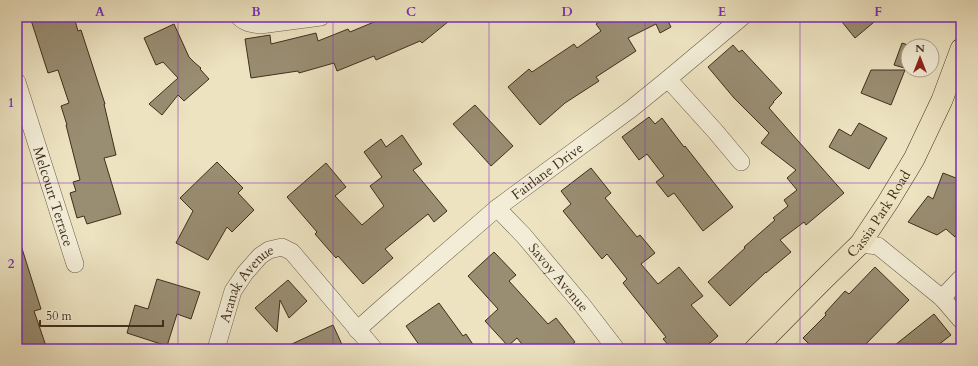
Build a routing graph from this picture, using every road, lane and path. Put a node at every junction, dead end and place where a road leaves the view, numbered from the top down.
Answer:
1 (239, 17) edge
2 (321, 17) edge
3 (742, 17) edge
4 (961, 49) edge
5 (668, 79) junction
6 (17, 82) edge
7 (741, 162) dead end
8 (497, 208) junction
9 (860, 244) junction
10 (75, 264) dead end
11 (961, 278) edge
12 (942, 298) junction
13 (961, 320) edge
14 (357, 330) junction
15 (216, 349) edge
16 (374, 349) edge
17 (616, 349) edge
18 (755, 349) edge

1 - 2 street
3 - 5 street, Fairlane Drive
4 - 9 main road, Cassia Park Road
5 - 7 street
5 - 8 street, Fairlane Drive
6 - 10 street, Melcourt Terrace
8 - 14 street, Fairlane Drive
8 - 17 street, Savoy Avenue
9 - 12 street
9 - 18 main road, Cassia Park Road
11 - 12 street
12 - 13 street
14 - 15 street, Aranak Avenue
14 - 16 street, Aranak Avenue

